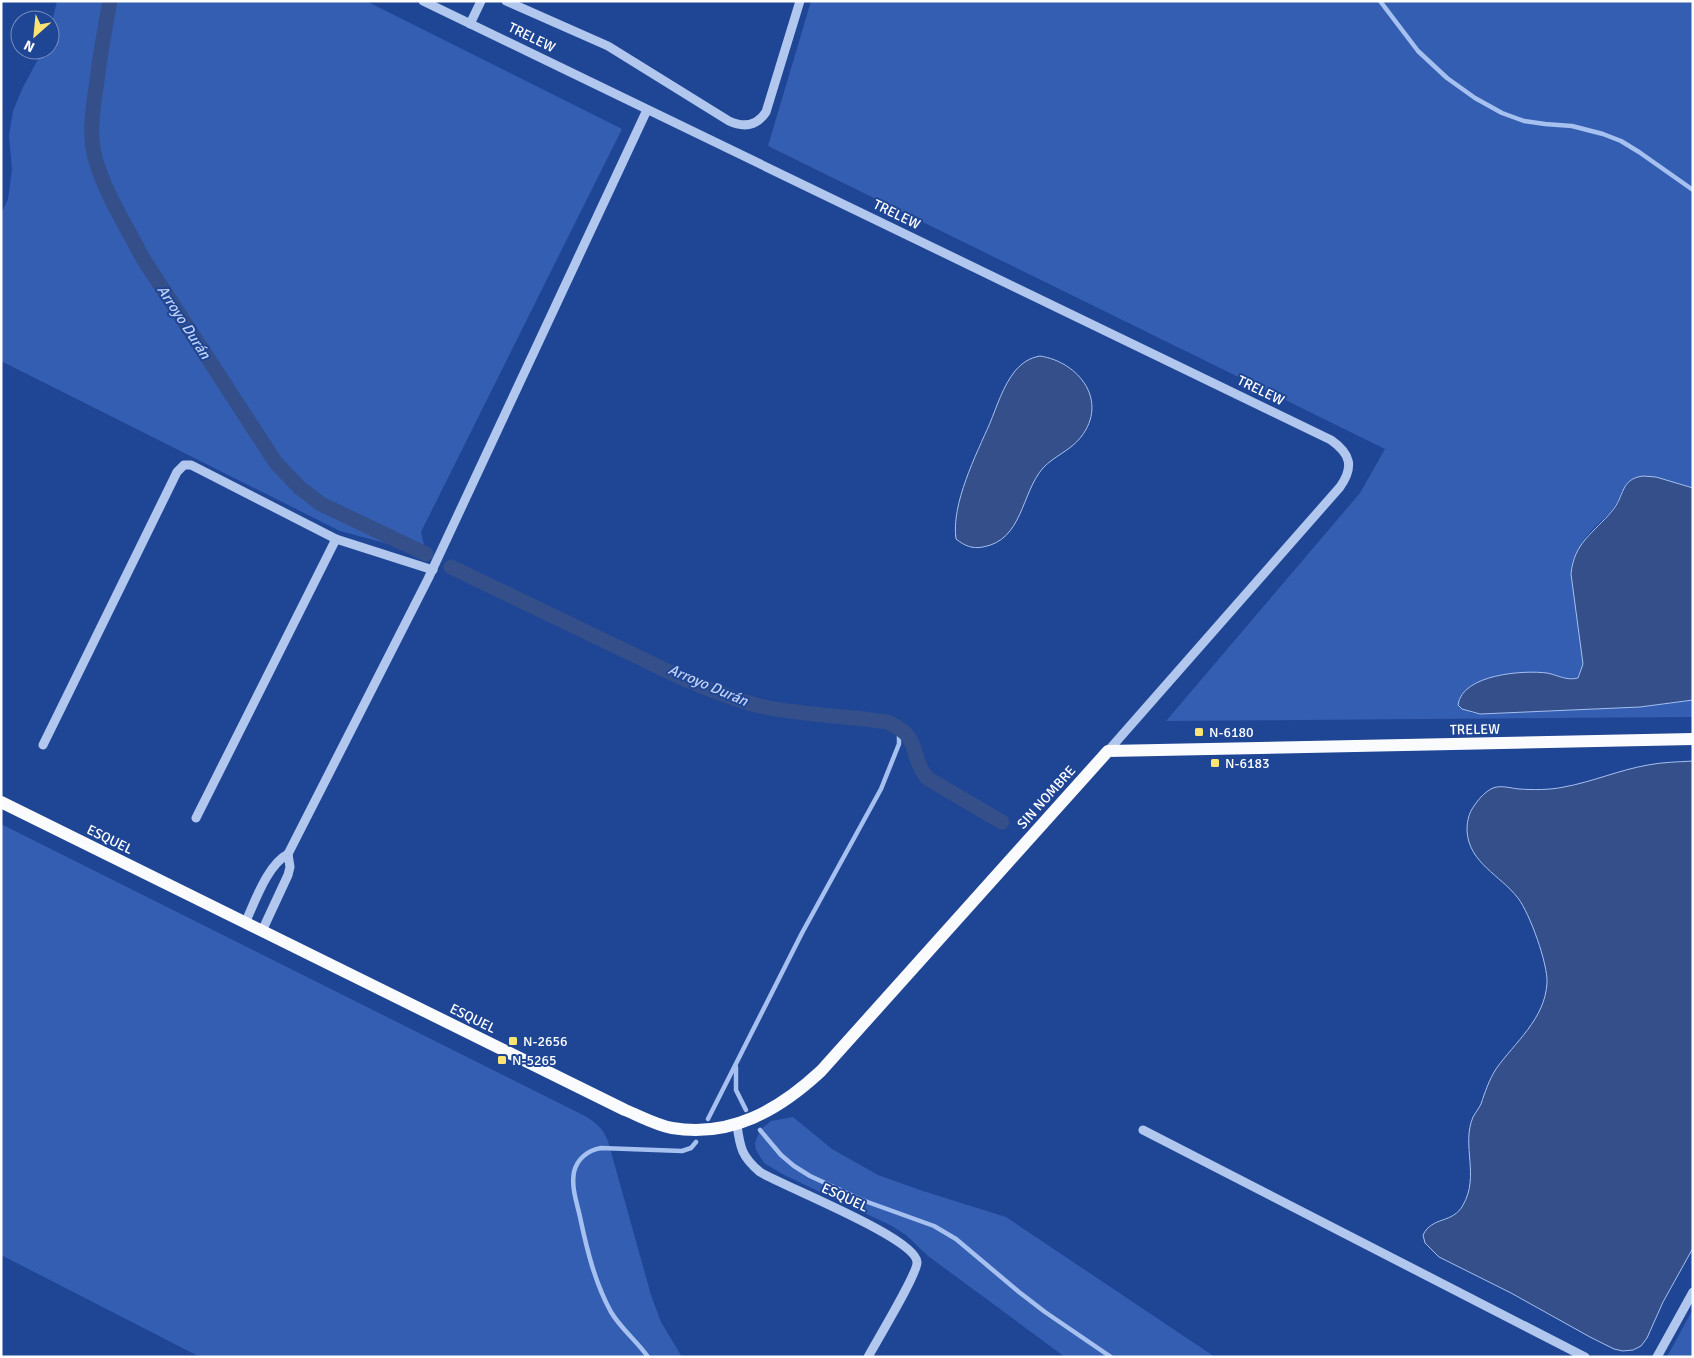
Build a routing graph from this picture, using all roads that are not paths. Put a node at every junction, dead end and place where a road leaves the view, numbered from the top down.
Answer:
1 (423, 1) edge
2 (482, 1) edge
3 (506, 1) edge
4 (800, 1) edge
5 (470, 24) junction
6 (647, 110) junction
7 (1349, 462) joint
8 (336, 539) junction
9 (433, 570) junction
10 (1693, 739) edge
11 (43, 745) dead end
12 (1108, 751) junction
13 (1, 802) edge
14 (196, 818) dead end
15 (288, 854) junction
16 (245, 923) junction
17 (262, 931) junction
18 (737, 1125) junction
19 (1143, 1130) dead end
20 (1693, 1292) edge
21 (868, 1357) edge
22 (1584, 1357) edge
23 (1657, 1357) edge

1 - 5 street, TRELEW
2 - 5 street
3 - 4 street
5 - 6 street, TRELEW
6 - 7 street, TRELEW
6 - 9 street
7 - 12 street, SIN NOMBRE
8 - 9 street
8 - 11 street
8 - 14 street
9 - 15 street
10 - 12 main road, TRELEW
12 - 18 main road, SIN NOMBRE
13 - 16 main road, ESQUEL
15 - 16 street
15 - 17 street
16 - 17 main road, ESQUEL
17 - 18 main road, ESQUEL
18 - 21 street, ESQUEL
19 - 22 street
20 - 23 street

